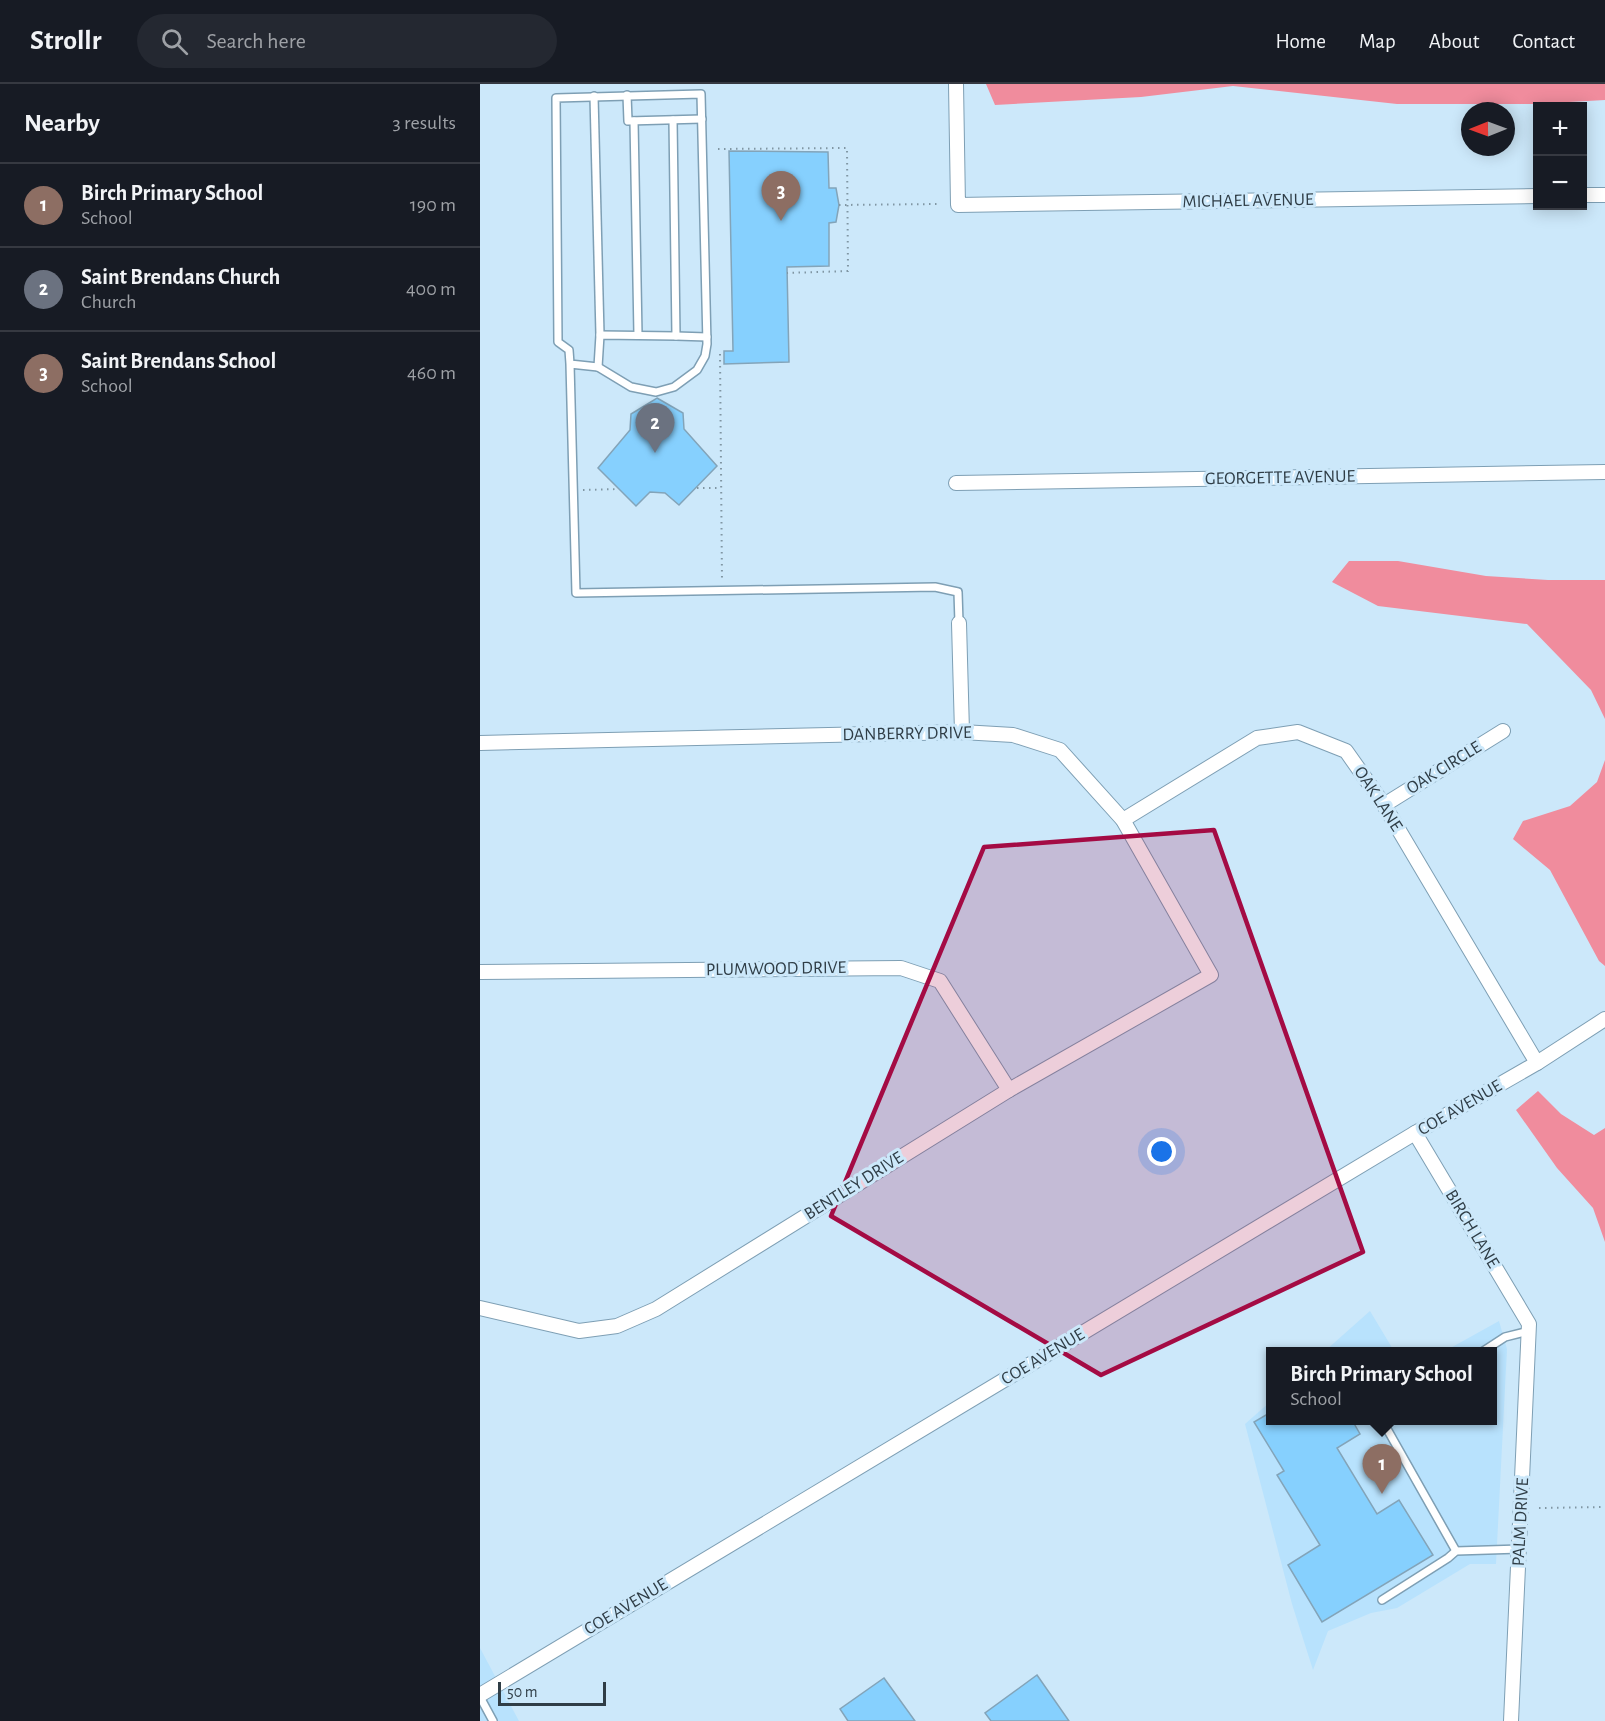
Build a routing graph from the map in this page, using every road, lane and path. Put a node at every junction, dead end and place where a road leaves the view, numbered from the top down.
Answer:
1 (669, 84) edge
2 (956, 84) edge
3 (669, 94) junction
4 (627, 95) junction
5 (594, 96) junction
6 (702, 119) junction
7 (673, 120) junction
8 (634, 121) junction
9 (718, 149) dead end
10 (1587, 195) edge
11 (1605, 195) edge
12 (1533, 196) edge
13 (939, 204) dead end
14 (839, 205) dead end
15 (847, 205) junction
16 (787, 273) dead end
17 (600, 335) junction
18 (638, 335) junction
19 (676, 336) junction
20 (707, 337) junction
21 (720, 354) dead end
22 (570, 364) junction
23 (598, 367) junction
24 (1605, 472) edge
25 (956, 483) dead end
26 (697, 488) dead end
27 (721, 488) junction
28 (619, 489) dead end
29 (573, 490) junction
30 (722, 590) junction
31 (959, 623) joint
32 (1503, 731) dead end
33 (962, 732) junction
34 (480, 743) edge
35 (1384, 805) junction
36 (1123, 820) junction
37 (480, 972) edge
38 (1211, 975) joint
39 (1605, 1019) edge
40 (1537, 1063) junction
41 (1009, 1090) junction
42 (1415, 1133) junction
43 (480, 1308) edge
44 (1529, 1327) junction
45 (1490, 1347) edge
46 (1385, 1425) edge
47 (1605, 1507) edge
48 (1539, 1508) dead end
49 (1520, 1549) junction
50 (1456, 1551) junction
51 (1383, 1600) dead end
52 (480, 1696) edge
53 (494, 1721) edge
54 (1511, 1721) edge

1 - 3 lane
2 - 12 street, MICHAEL AVENUE
3 - 4 lane
3 - 6 lane
4 - 5 lane
4 - 8 lane
5 - 17 lane
5 - 22 lane
6 - 7 lane
6 - 20 lane
7 - 8 lane
7 - 19 lane
8 - 18 lane
9 - 15 path
10 - 11 street
13 - 15 path
14 - 15 path
15 - 16 path
17 - 18 lane
17 - 23 lane
18 - 19 lane
19 - 20 lane
20 - 23 lane
21 - 27 path
22 - 23 lane
22 - 29 lane
24 - 25 street, GEORGETTE AVENUE
26 - 27 path
27 - 30 path
28 - 29 path
29 - 30 lane
30 - 31 lane
31 - 33 street
32 - 35 street, OAK CIRCLE
33 - 34 street, DANBERRY DRIVE
33 - 36 street, DANBERRY DRIVE
35 - 36 street, OAK LANE
35 - 40 street, OAK LANE
36 - 38 street, DANBERRY DRIVE
37 - 41 street, PLUMWOOD DRIVE
38 - 41 street, BENTLEY DRIVE
39 - 40 street, COE AVENUE
40 - 42 street, COE AVENUE
41 - 43 street, BENTLEY DRIVE
42 - 44 street, BIRCH LANE
42 - 52 street, COE AVENUE
44 - 45 lane
44 - 49 street, PALM DRIVE
46 - 50 lane
47 - 48 path
49 - 50 lane
49 - 54 street, PALM DRIVE
50 - 51 lane
52 - 53 lane

